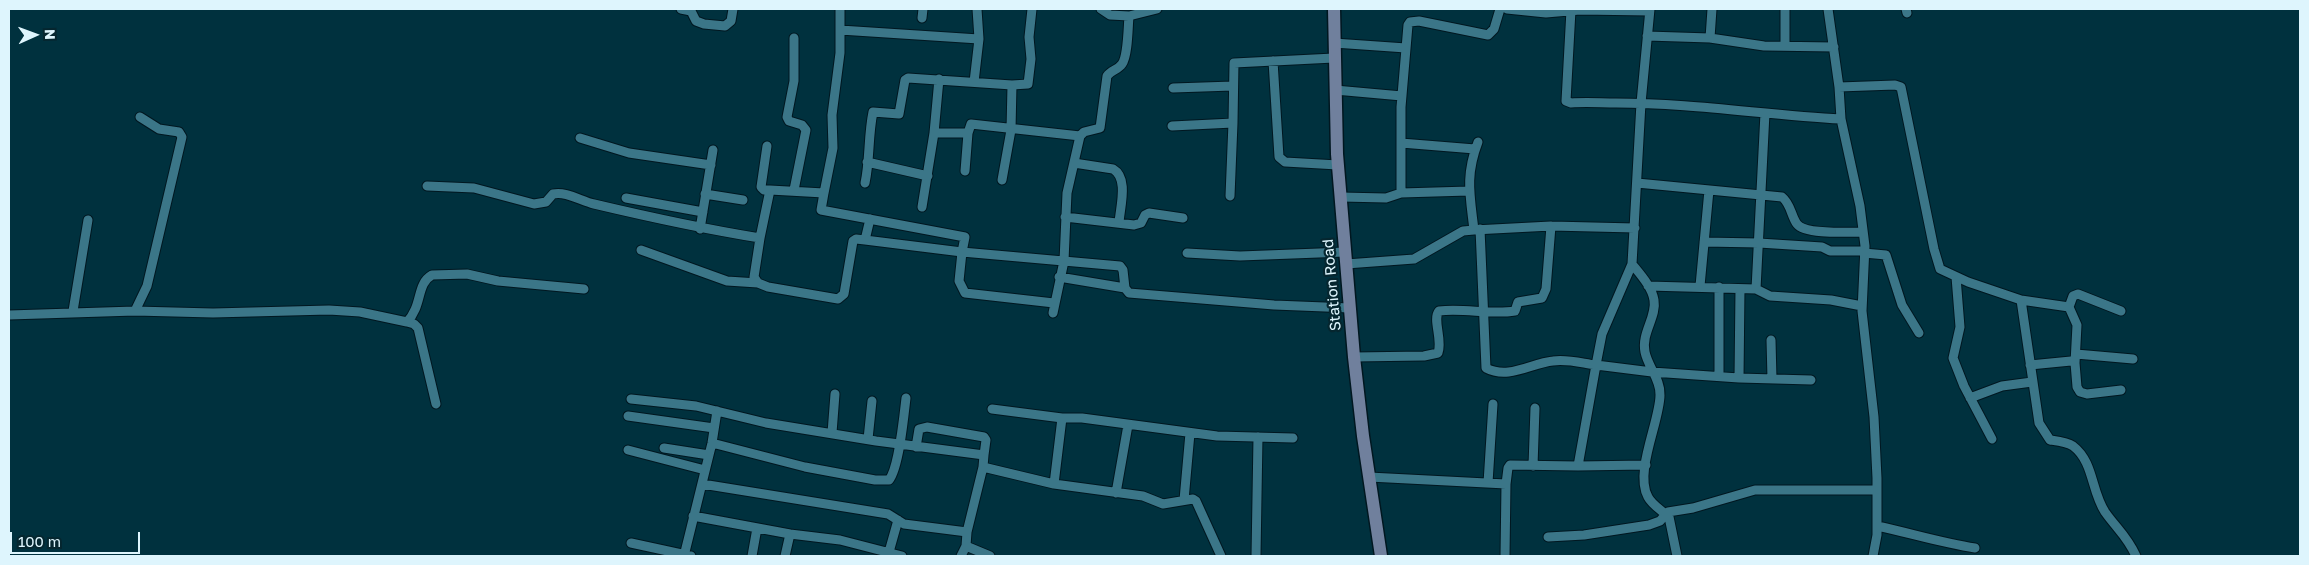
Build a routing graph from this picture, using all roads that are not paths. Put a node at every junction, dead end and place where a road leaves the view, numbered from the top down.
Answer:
1 (681, 9) edge
2 (733, 9) edge
3 (840, 9) edge
4 (977, 9) edge
5 (1032, 9) edge
6 (1101, 9) edge
7 (1157, 9) edge
8 (1334, 9) edge
9 (1500, 9) edge
10 (1507, 9) edge
11 (1712, 9) edge
12 (1785, 9) edge
13 (1831, 9) edge
14 (1571, 10) junction
15 (1650, 10) edge
16 (1128, 16) junction
17 (840, 30) junction
18 (1647, 36) junction
19 (794, 38) dead end
20 (1710, 38) junction
21 (979, 39) junction
22 (1334, 43) junction
23 (1785, 46) junction
24 (1834, 47) junction
25 (1406, 48) junction
26 (1334, 58) junction
27 (1273, 61) junction
28 (939, 79) junction
29 (974, 82) junction
30 (1012, 85) junction
31 (1234, 86) junction
32 (1839, 87) junction
33 (1173, 88) dead end
34 (1335, 90) junction
35 (1402, 96) junction
36 (1641, 103) junction
37 (1765, 113) junction
38 (140, 117) dead end
39 (1841, 119) junction
40 (1234, 124) junction
41 (1172, 126) dead end
42 (1011, 130) junction
43 (934, 133) junction
44 (968, 133) junction
45 (1080, 136) junction
46 (580, 138) dead end
47 (1401, 143) junction
48 (767, 146) dead end
49 (713, 150) dead end
50 (867, 162) junction
51 (1074, 163) junction
52 (711, 165) junction
53 (1338, 165) junction
54 (965, 171) dead end
55 (928, 176) junction
56 (1002, 180) dead end
57 (865, 183) dead end
58 (1637, 184) junction
59 (427, 186) dead end
60 (770, 190) junction
61 (794, 190) junction
62 (1469, 190) junction
63 (1709, 190) junction
64 (824, 193) junction
65 (1401, 193) junction
66 (705, 194) junction
67 (1760, 195) junction
68 (1230, 196) dead end
69 (1341, 197) junction
70 (626, 198) dead end
71 (743, 200) dead end
72 (922, 207) dead end
73 (702, 212) junction
74 (1065, 217) junction
75 (1183, 218) dead end
76 (870, 219) junction
77 (88, 220) dead end
78 (1119, 223) junction
79 (1551, 226) junction
80 (700, 228) junction
81 (1635, 228) junction
82 (1477, 230) junction
83 (1863, 232) junction
84 (760, 238) junction
85 (865, 240) junction
86 (1704, 242) junction
87 (1758, 242) junction
88 (640, 250) dead end
89 (962, 252) junction
90 (1864, 252) junction
91 (1187, 253) dead end
92 (1346, 258) junction
93 (1064, 261) junction
94 (1632, 264) junction
95 (1059, 277) junction
96 (1956, 277) junction
97 (758, 283) junction
98 (1648, 286) junction
99 (1700, 286) junction
100 (1719, 287) junction
101 (1125, 288) junction
102 (1740, 288) junction
103 (584, 289) dead end
104 (1756, 289) junction
105 (2021, 300) junction
106 (1862, 306) junction
107 (2069, 307) junction
108 (1350, 308) junction
109 (73, 311) junction
110 (136, 311) junction
111 (1484, 311) junction
112 (2122, 311) dead end
113 (9, 314) edge
114 (407, 322) junction
115 (1919, 333) dead end
116 (1771, 340) dead end
117 (1354, 358) junction
118 (2075, 358) junction
119 (2133, 359) dead end
120 (1596, 365) junction
121 (2030, 365) junction
122 (1652, 372) junction
123 (1718, 376) junction
124 (1739, 378) junction
125 (1772, 378) junction
126 (1811, 380) dead end
127 (2032, 382) junction
128 (2121, 390) dead end
129 (835, 394) dead end
130 (906, 398) dead end
131 (1970, 398) junction
132 (631, 399) dead end
133 (872, 401) dead end
134 (436, 404) dead end
135 (1493, 404) dead end
136 (1534, 408) dead end
137 (992, 409) dead end
138 (717, 411) junction
139 (628, 416) dead end
140 (1062, 418) junction
141 (1128, 425) junction
142 (714, 428) junction
143 (832, 433) junction
144 (1190, 433) junction
145 (1258, 437) junction
146 (1293, 438) dead end
147 (1992, 439) dead end
148 (868, 440) junction
149 (712, 442) junction
150 (899, 444) junction
151 (916, 447) junction
152 (664, 448) dead end
153 (628, 450) dead end
154 (709, 455) junction
155 (984, 455) junction
156 (1646, 465) junction
157 (1533, 466) junction
158 (1578, 466) junction
159 (983, 467) junction
160 (705, 470) junction
161 (1369, 477) junction
162 (1488, 483) junction
163 (702, 484) junction
164 (1054, 484) junction
165 (1506, 484) junction
166 (1877, 490) junction
167 (1116, 492) junction
168 (1184, 500) junction
169 (1668, 512) junction
170 (693, 516) junction
171 (898, 520) junction
172 (1877, 526) junction
173 (757, 528) junction
174 (967, 532) junction
175 (790, 534) junction
176 (1548, 537) dead end
177 (631, 543) dead end
178 (966, 546) junction
179 (1975, 548) dead end
180 (889, 552) junction
181 (686, 556) edge
182 (752, 556) edge
183 (785, 556) edge
184 (902, 556) edge
185 (961, 556) edge
186 (990, 556) edge
187 (1221, 556) edge
188 (1256, 556) edge
189 (1381, 556) edge
190 (1505, 556) edge
191 (1677, 556) edge
192 (1873, 556) edge
193 (2136, 556) edge

1 - 2 street
3 - 17 street
4 - 21 street
5 - 30 street
6 - 16 street
7 - 16 street
8 - 22 main road, Station Road
9 - 25 street
10 - 14 street
11 - 20 street
12 - 23 street
13 - 24 street
14 - 15 street
14 - 36 street
15 - 18 street
16 - 45 street
17 - 21 street
17 - 64 street
18 - 20 street
18 - 36 street
19 - 61 street
20 - 23 street
21 - 29 street
22 - 25 street
22 - 26 main road, Station Road
23 - 24 street
24 - 32 street
25 - 35 street
26 - 27 street
26 - 34 main road, Station Road
27 - 31 street
27 - 53 street
28 - 29 street
28 - 43 street
28 - 50 street
29 - 30 street
30 - 42 street
31 - 33 street
31 - 40 street
32 - 39 street
32 - 96 street
34 - 35 street
34 - 53 main road, Station Road
35 - 47 street
36 - 37 street
36 - 58 street
37 - 39 street
37 - 67 street
38 - 110 street
39 - 83 street
40 - 41 street
40 - 68 street
42 - 44 street
42 - 45 street
42 - 56 street
43 - 44 street
43 - 55 street
44 - 54 street
45 - 51 street
46 - 52 street
47 - 62 street
47 - 65 street
48 - 60 street
49 - 52 street
50 - 55 street
50 - 57 street
51 - 74 street
51 - 78 street
52 - 66 street
53 - 69 main road, Station Road
55 - 72 street
58 - 63 street
58 - 81 street
59 - 80 street
60 - 61 street
60 - 84 street
61 - 64 street
62 - 65 street
62 - 82 street
63 - 67 street
63 - 86 street
64 - 76 street
65 - 69 street
66 - 71 street
66 - 73 street
67 - 83 street
67 - 87 street
69 - 92 main road, Station Road
70 - 73 street
73 - 80 street
74 - 78 street
74 - 93 street
75 - 78 street
76 - 85 street
76 - 89 street
77 - 109 street
79 - 81 street
79 - 82 street
79 - 111 street
80 - 84 street
81 - 94 street
82 - 92 street
82 - 111 street
83 - 90 street
84 - 97 street
85 - 89 street
85 - 97 street
86 - 87 street
86 - 99 street
87 - 90 street
87 - 104 street
88 - 97 street
89 - 93 street
89 - 95 street
90 - 106 street
90 - 115 street
91 - 92 street
92 - 108 main road, Station Road
93 - 95 street
93 - 101 street
94 - 98 street
94 - 120 street
95 - 101 street
96 - 105 street
96 - 131 street
98 - 99 street
98 - 122 street
99 - 100 street
100 - 102 street
100 - 123 street
101 - 108 street
102 - 104 street
102 - 124 street
103 - 114 street
104 - 106 street
105 - 107 street
105 - 121 street
106 - 166 street
107 - 112 street
107 - 118 street
108 - 117 main road, Station Road
109 - 110 street
109 - 113 street
110 - 114 street
111 - 117 street
111 - 120 street
114 - 134 street
116 - 125 street
117 - 161 main road, Station Road
118 - 119 street
118 - 121 street
118 - 128 street
120 - 122 street
120 - 158 street
121 - 127 street
122 - 123 street
122 - 156 street
123 - 124 street
124 - 125 street
125 - 126 street
127 - 131 street
127 - 193 street
129 - 143 street
130 - 150 street
131 - 147 street
132 - 138 street
133 - 148 street
135 - 162 street
136 - 157 street
137 - 140 street
138 - 142 street
138 - 143 street
139 - 142 street
140 - 141 street
140 - 164 street
141 - 144 street
141 - 167 street
142 - 149 street
143 - 148 street
144 - 145 street
144 - 168 street
145 - 146 street
145 - 188 street
148 - 150 street
149 - 150 street
149 - 154 street
150 - 151 street
151 - 155 street
151 - 155 street
152 - 154 street
153 - 160 street
154 - 160 street
155 - 159 street
156 - 158 street
156 - 169 street
157 - 158 street
157 - 165 street
159 - 164 street
159 - 174 street
160 - 163 street
161 - 162 street
161 - 189 main road, Station Road
162 - 165 street
163 - 170 street
163 - 171 street
164 - 167 street
165 - 190 street
166 - 169 street
166 - 172 street
167 - 168 street
168 - 187 street
169 - 176 street
169 - 191 street
170 - 173 street
170 - 181 street
171 - 174 street
171 - 180 street
172 - 179 street
172 - 192 street
173 - 175 street
173 - 182 street
174 - 178 street
175 - 180 street
175 - 183 street
177 - 181 street
178 - 185 street
178 - 186 street
180 - 184 street

